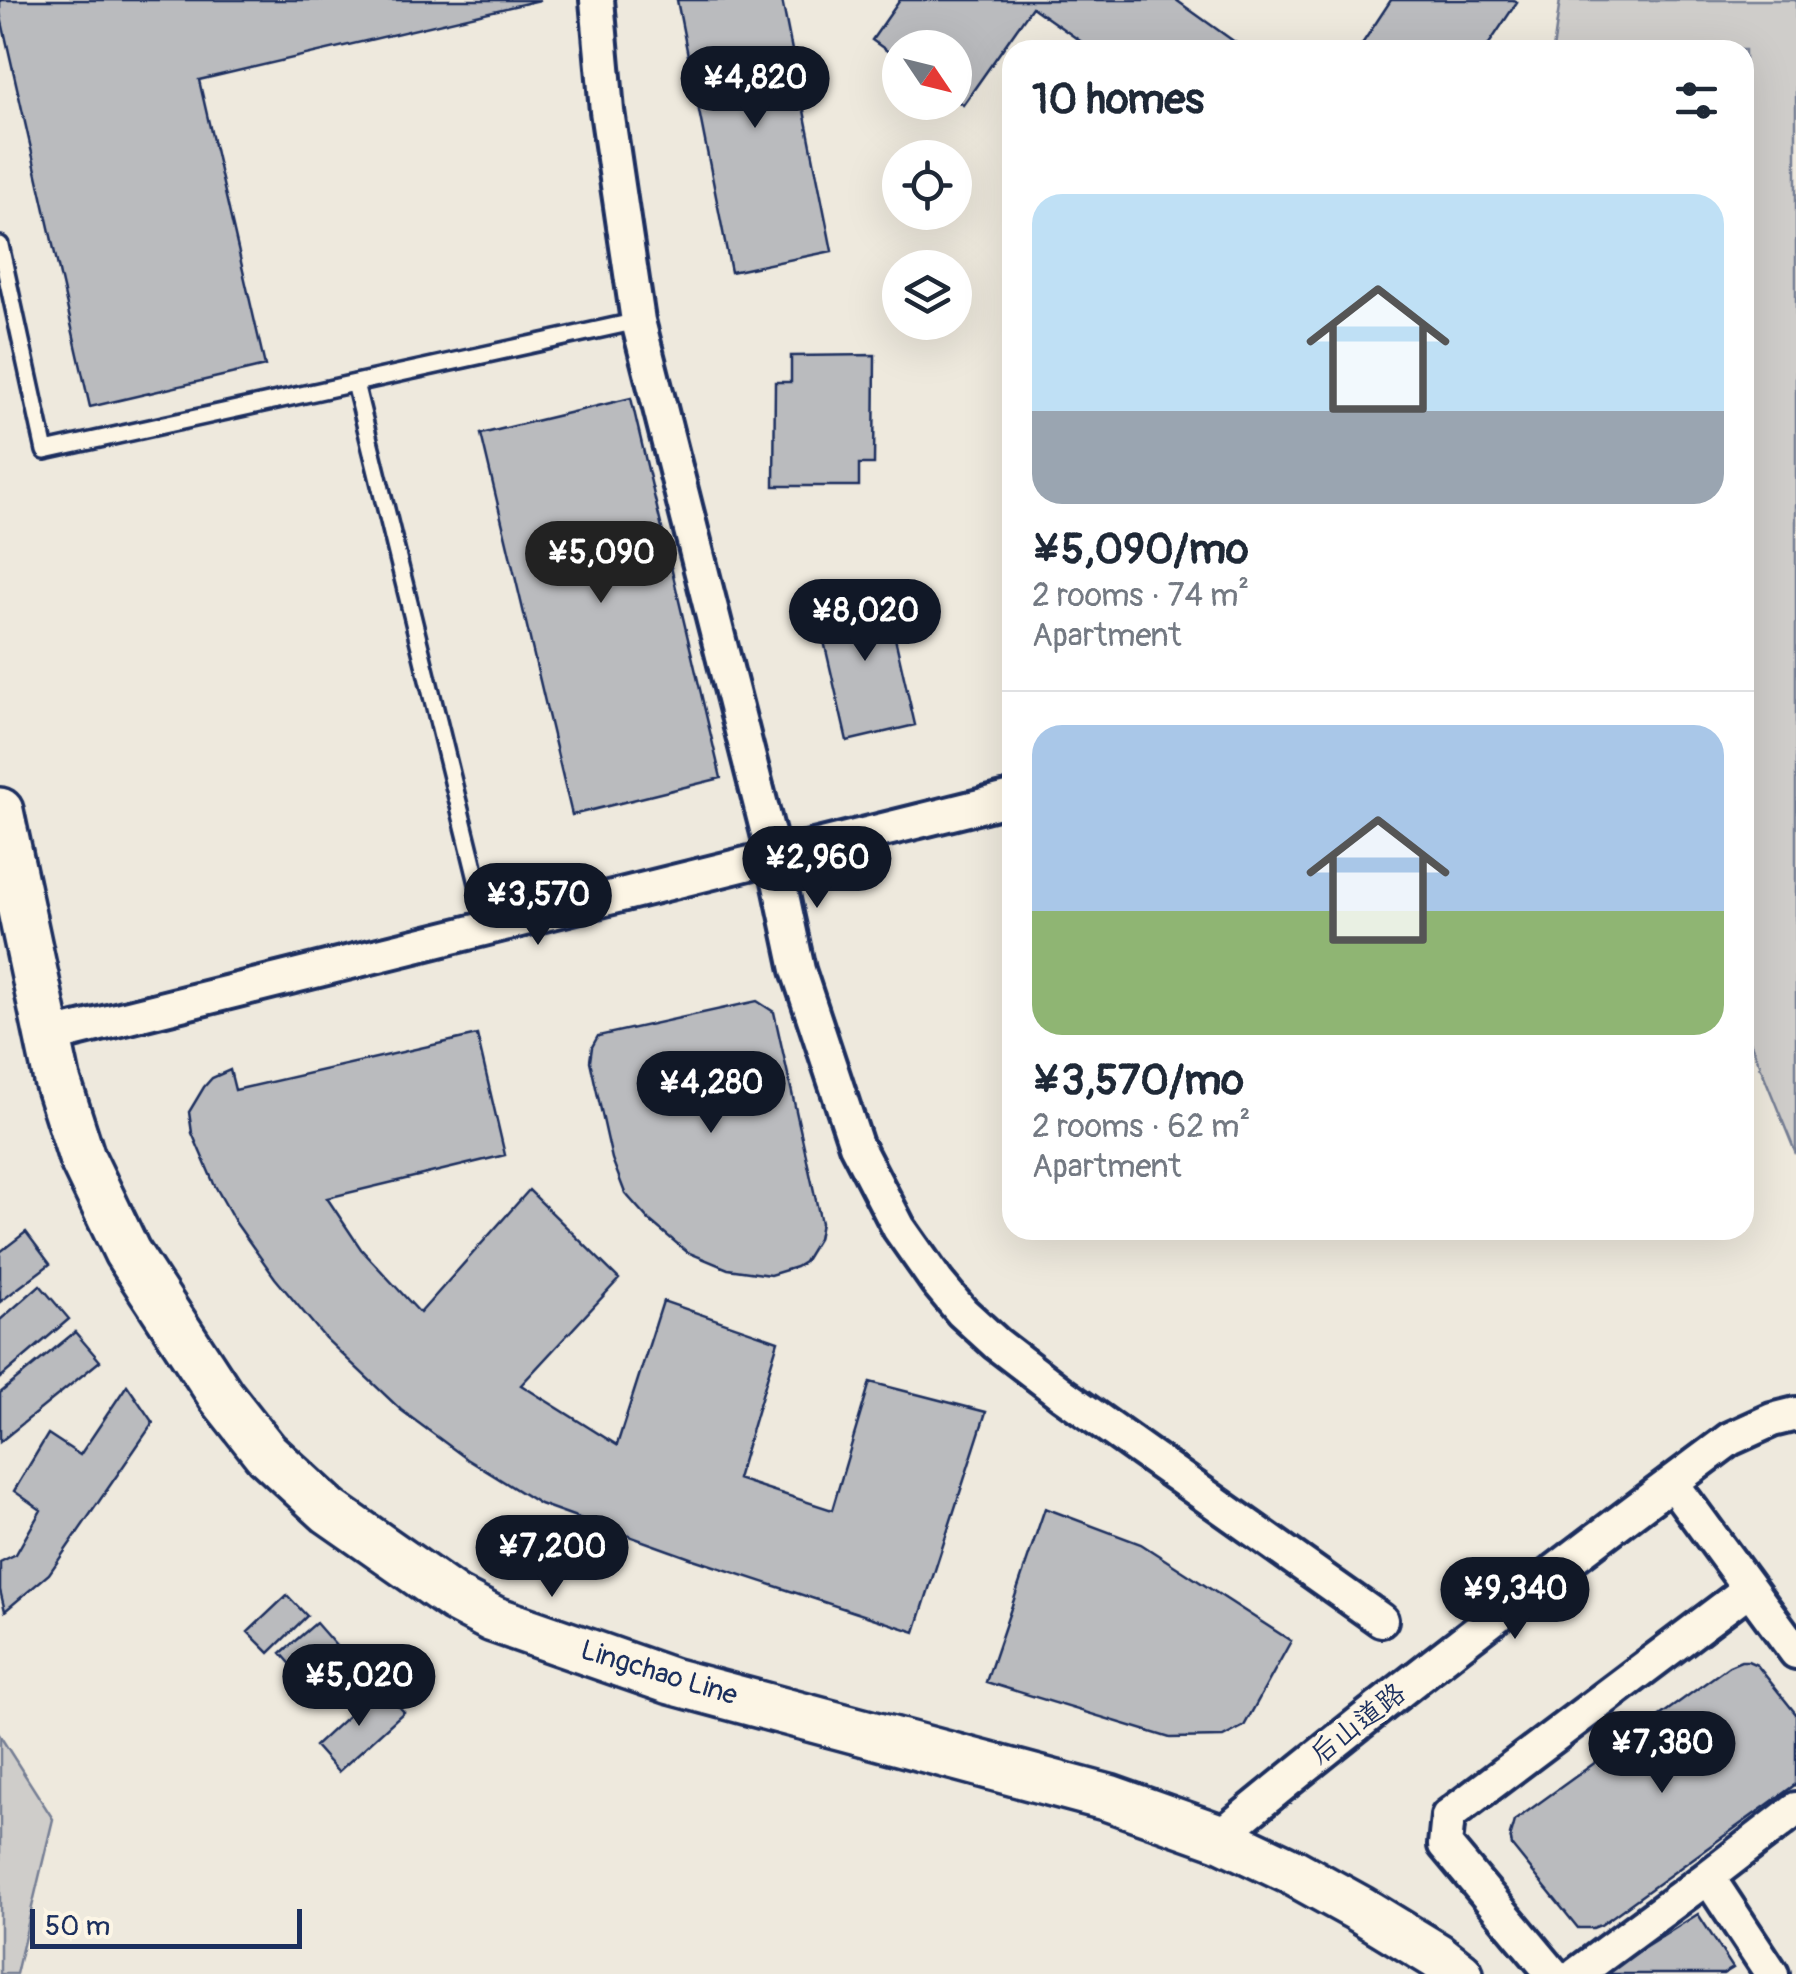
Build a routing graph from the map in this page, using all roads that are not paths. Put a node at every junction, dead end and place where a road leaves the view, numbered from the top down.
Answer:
1 (597, 0) edge
2 (0, 245) edge
3 (638, 321) junction
4 (354, 383) junction
5 (1002, 800) edge
6 (0, 812) edge
7 (774, 857) junction
8 (488, 928) junction
9 (48, 1038) junction
10 (1796, 1414) edge
11 (1672, 1483) junction
12 (1750, 1589) junction
13 (1381, 1620) dead end
14 (1796, 1652) edge
15 (1796, 1809) edge
16 (1219, 1837) junction
17 (1708, 1877) junction
18 (1460, 1974) edge
19 (1552, 1974) edge
20 (1577, 1974) edge
21 (1772, 1974) edge

1 - 3 street
2 - 4 lane
3 - 4 lane
3 - 7 street
4 - 8 lane
5 - 7 street
6 - 9 main road, Lingchao Line
7 - 8 street
7 - 13 street
8 - 9 street
9 - 16 main road, Lingchao Line
10 - 11 street, 后山道路
11 - 12 street
11 - 16 street, 后山道路
12 - 14 street
12 - 19 street
15 - 17 street
16 - 18 main road, Lingchao Line
17 - 20 street
17 - 21 street

